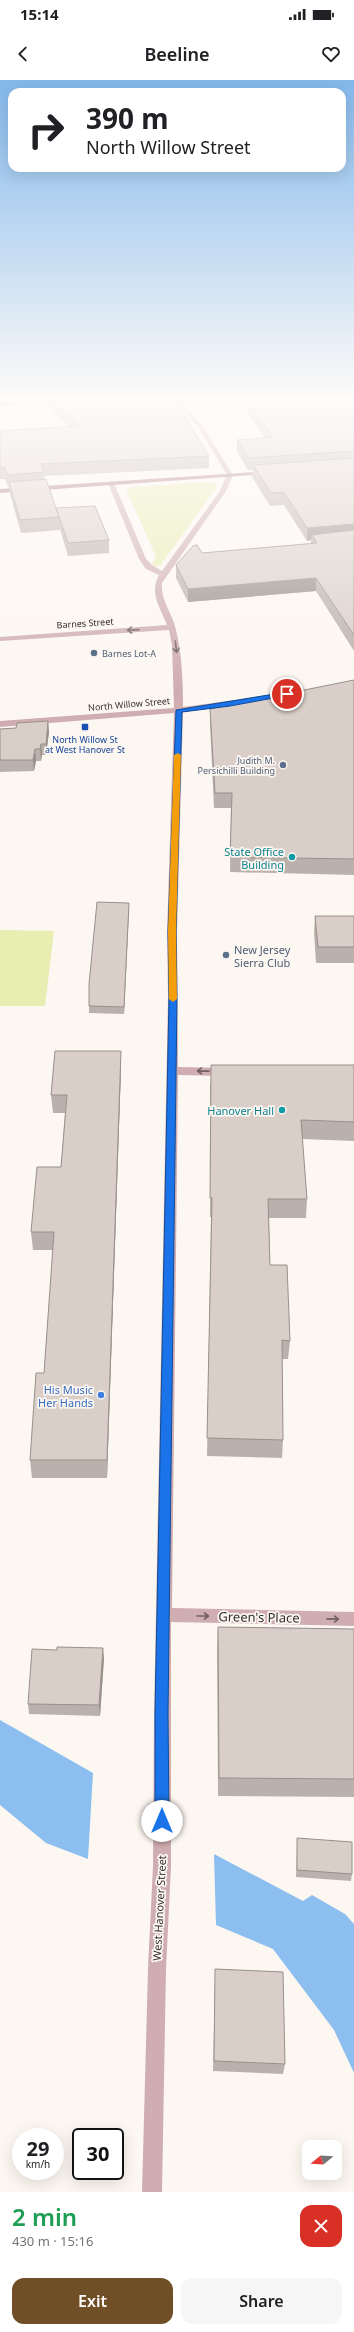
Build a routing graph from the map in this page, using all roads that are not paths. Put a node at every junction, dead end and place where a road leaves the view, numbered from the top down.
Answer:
1 (116, 496) edge
2 (220, 496) edge
3 (189, 555) edge
4 (175, 558) junction
5 (163, 574) junction
6 (172, 627) junction
7 (0, 639) edge
8 (264, 698) edge
9 (179, 710) junction
10 (0, 727) edge
11 (171, 1071) junction
12 (241, 1072) edge
13 (164, 1615) junction
14 (354, 1619) edge
15 (152, 2192) edge

1 - 5 street
2 - 4 street, West Hanover Street
3 - 4 street
4 - 5 street, West Hanover Street
5 - 6 street, West Hanover Street
6 -> 7 street, Barnes Street
6 -> 9 street, West Hanover Street
8 - 9 street, North Willow Street
9 - 10 street, North Willow Street
9 - 11 street, West Hanover Street
12 -> 11 street
11 - 13 street, West Hanover Street
13 -> 14 street, Green's Place
13 - 15 street, West Hanover Street

